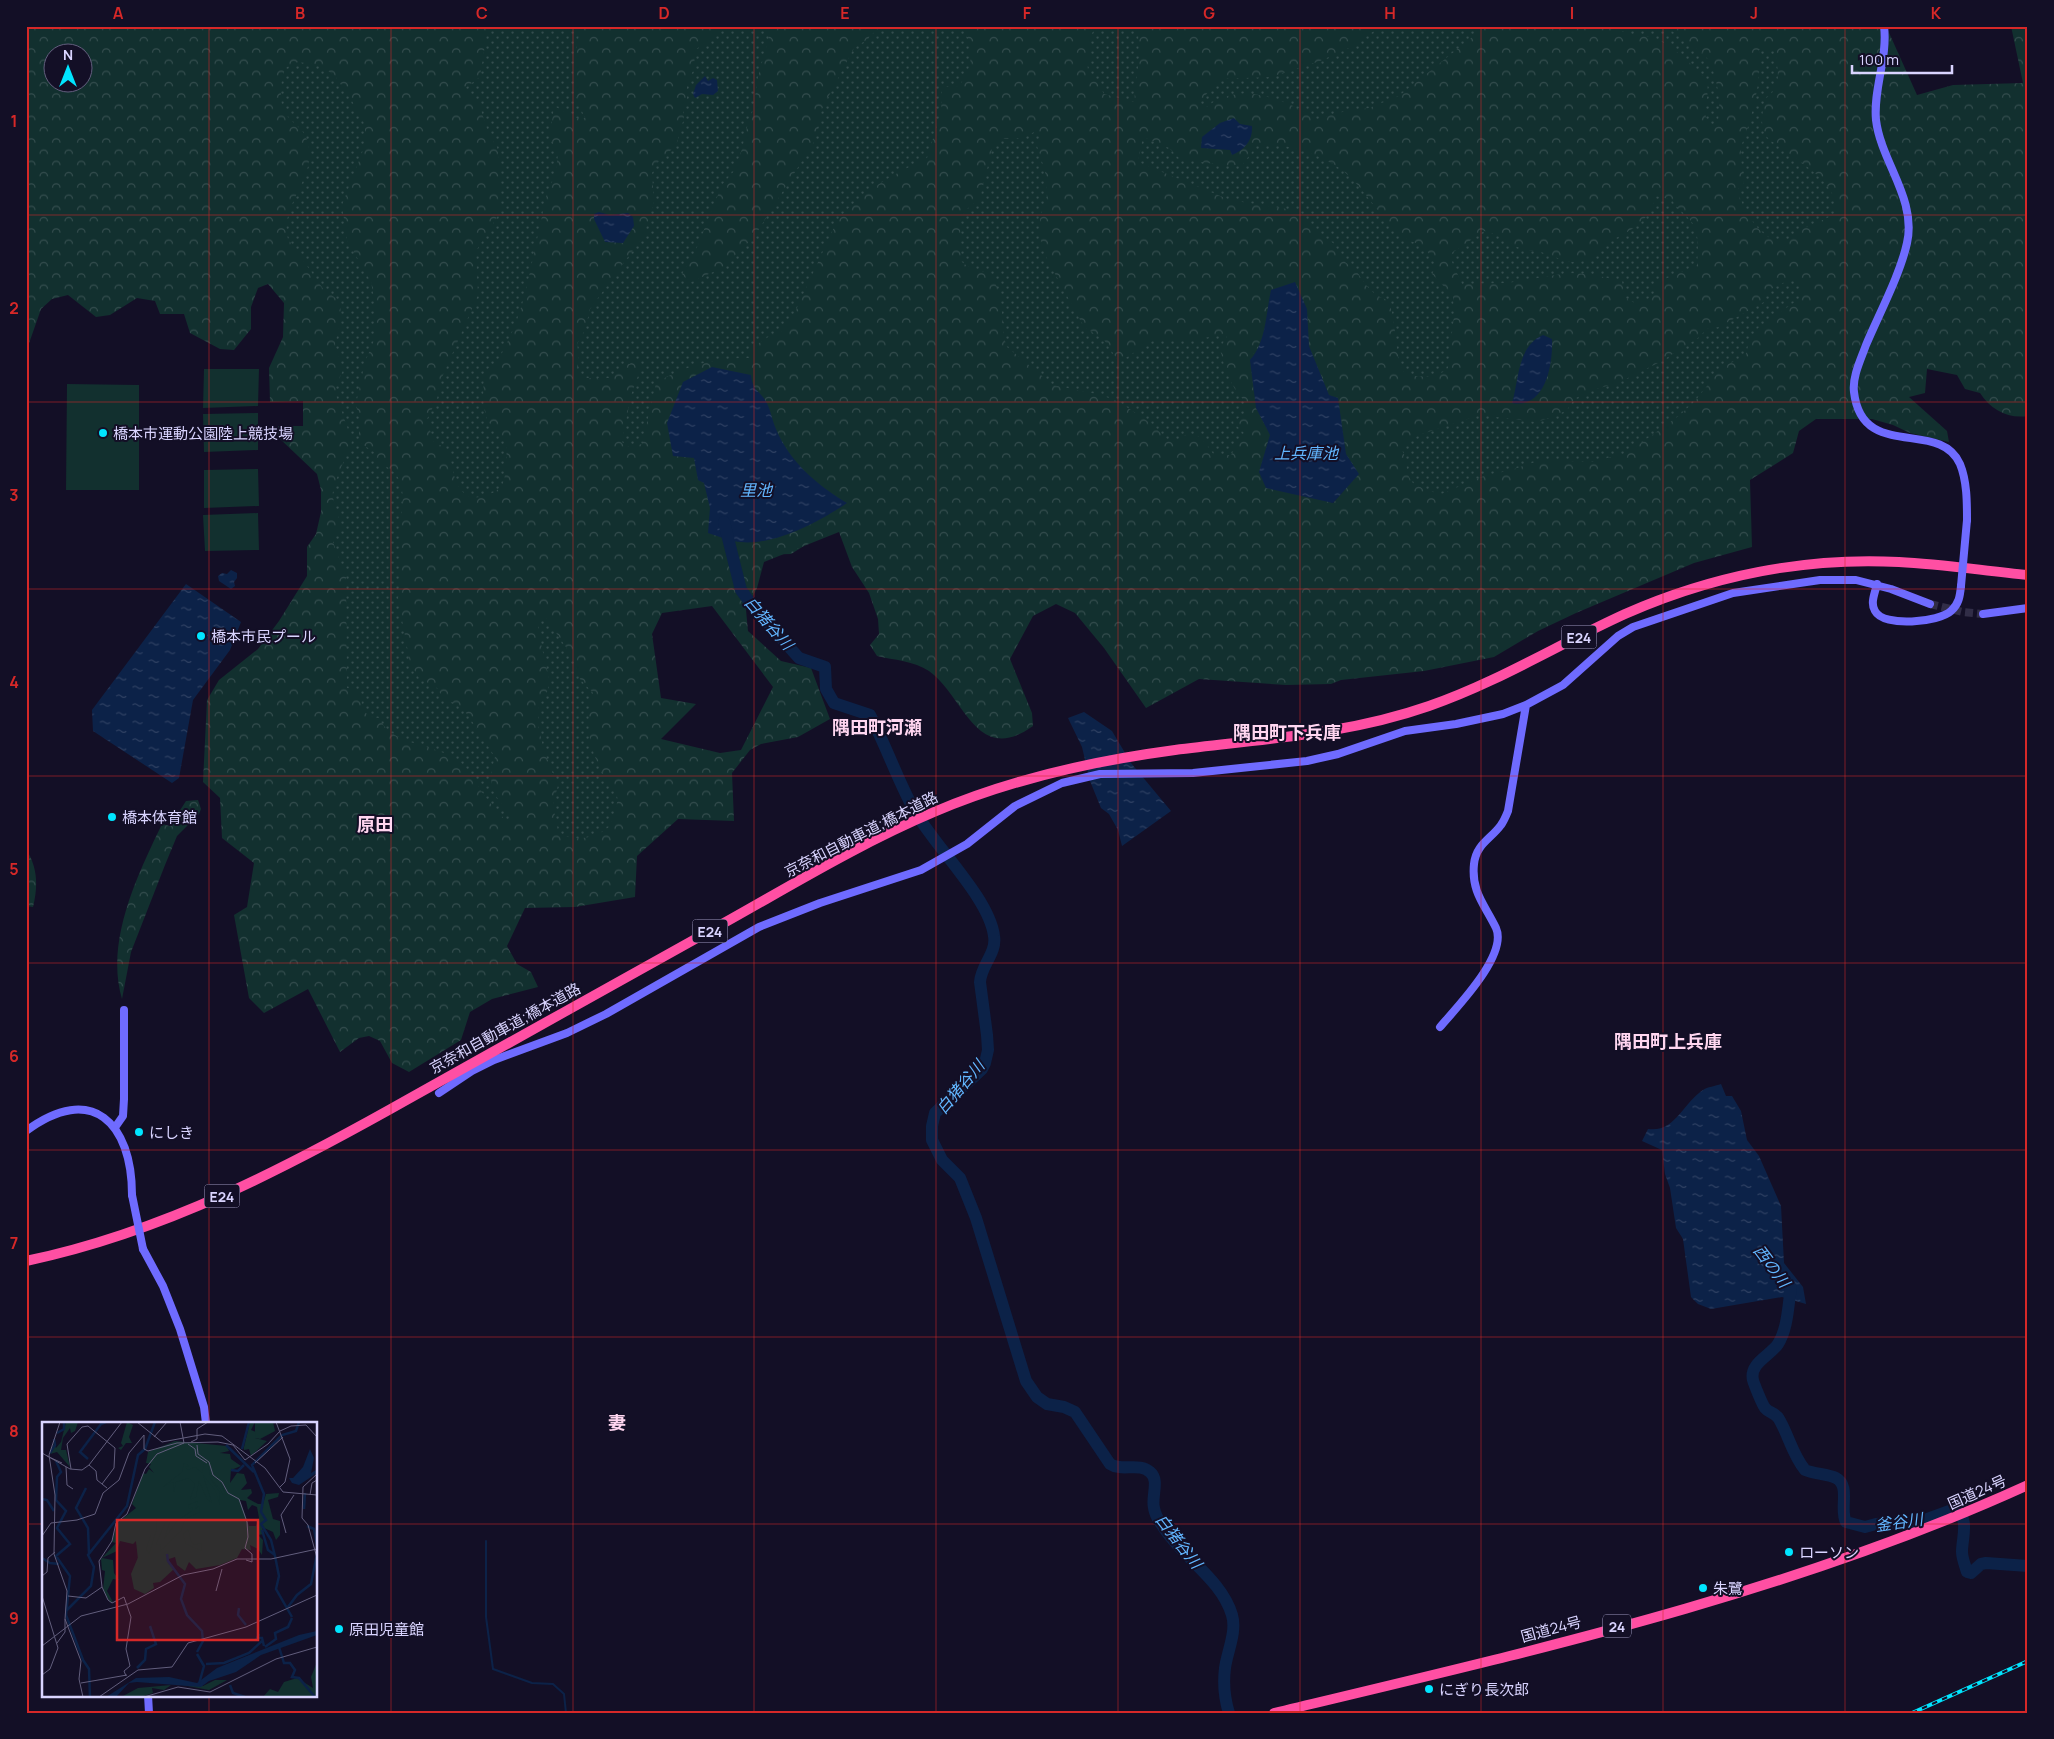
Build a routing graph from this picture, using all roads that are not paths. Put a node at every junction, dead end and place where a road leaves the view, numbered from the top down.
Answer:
1 (1884, 26) edge
2 (2028, 575) edge
3 (1877, 584) junction
4 (1930, 604) tunnel mouth
5 (2028, 608) edge
6 (1983, 614) tunnel mouth
7 (1526, 705) junction
8 (124, 1010) dead end
9 (1440, 1026) dead end
10 (439, 1093) dead end
11 (116, 1126) junction
12 (26, 1131) edge
13 (26, 1261) edge
14 (206, 1422) edge
15 (2028, 1485) edge
16 (148, 1696) edge
17 (149, 1713) edge
18 (1274, 1713) edge

1 - 3 street, bridge
2 - 13 highway, 京奈和自動車道;橋本道路 / E24
3 - 4 street
3 - 7 street
5 - 6 street
7 - 9 street
7 - 10 street
8 - 11 street
11 - 12 street
11 - 14 street, bridge
15 - 18 highway, 国道24号 / 24
16 - 17 street

